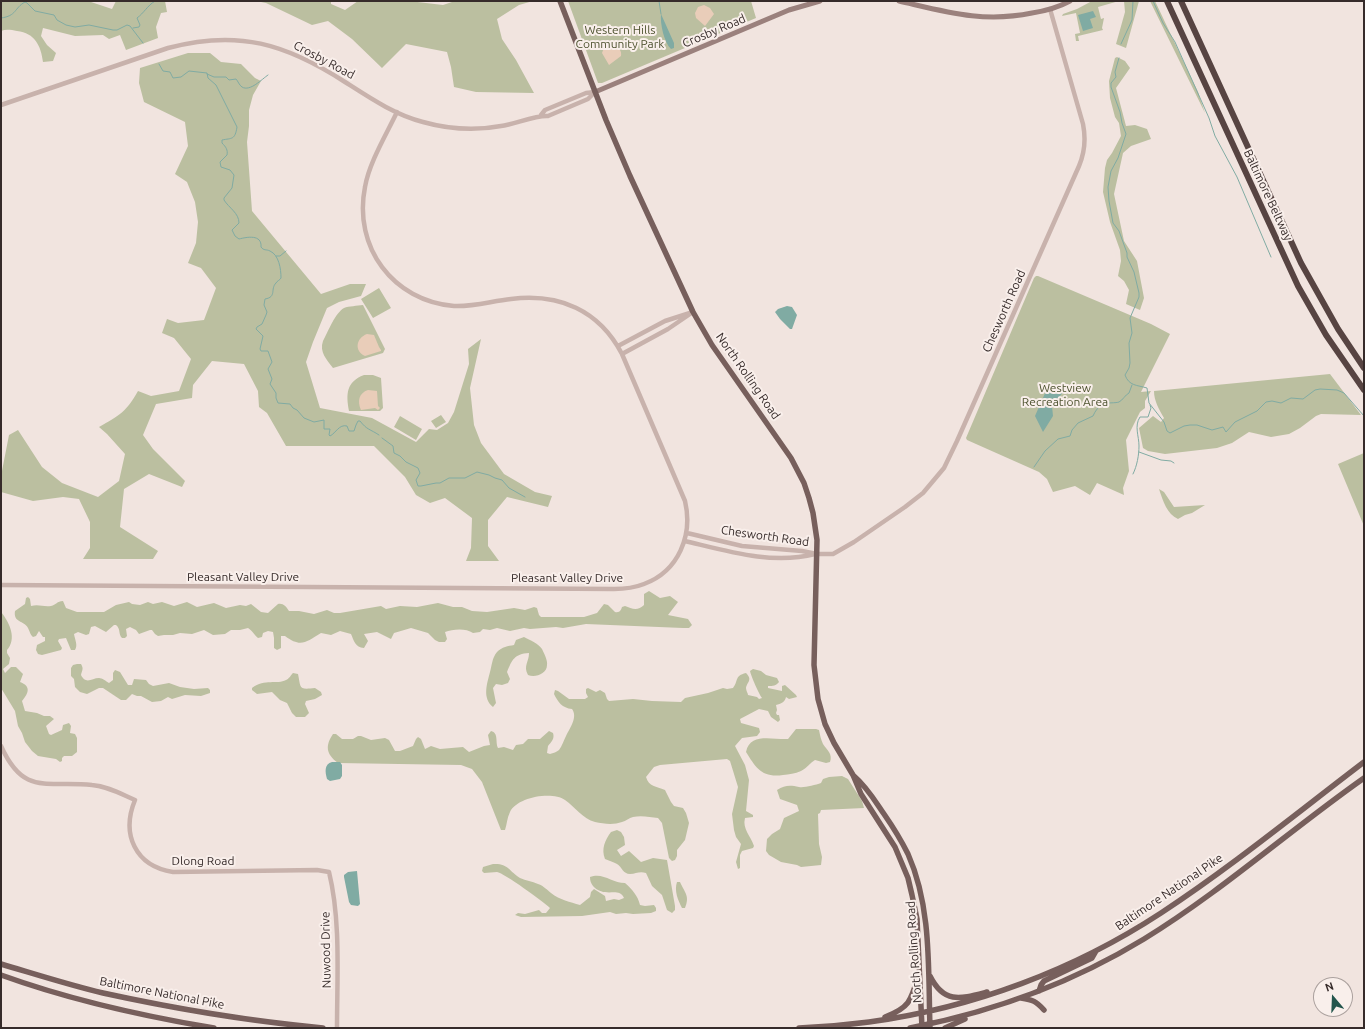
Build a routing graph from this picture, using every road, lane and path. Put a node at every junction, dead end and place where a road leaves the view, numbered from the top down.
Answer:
1 (560, 1) edge
2 (820, 1) edge
3 (899, 1) edge
4 (1070, 1) edge
5 (1167, 1) edge
6 (1181, 1) edge
7 (1050, 9) junction
8 (595, 92) junction
9 (1, 105) edge
10 (397, 112) junction
11 (693, 312) junction
12 (618, 346) junction
13 (622, 354) junction
14 (1364, 368) edge
15 (1364, 390) edge
16 (687, 533) junction
17 (685, 541) junction
18 (817, 554) junction
19 (1, 585) edge
20 (1, 746) edge
21 (1364, 762) edge
22 (853, 775) junction
23 (1364, 778) edge
24 (1330, 788) junction
25 (1327, 804) junction
26 (330, 872) joint
27 (1096, 951) junction
28 (1, 964) edge
29 (920, 973) junction
30 (928, 974) junction
31 (1, 975) edge
32 (1016, 986) junction
33 (1039, 991) junction
34 (1020, 998) junction
35 (1044, 1010) dead end
36 (930, 1011) junction
37 (983, 1011) junction
38 (922, 1013) junction
39 (870, 1022) junction
40 (930, 1026) edge
41 (922, 1027) edge
42 (214, 1028) edge
43 (323, 1028) edge
44 (337, 1028) edge
45 (799, 1028) edge
46 (910, 1028) edge
47 (945, 1028) edge

1 - 8 main road, North Rolling Road
2 - 8 main road, Crosby Road
3 - 7 main road
4 - 7 main road
5 - 15 highway, Baltimore Beltway
6 - 14 highway, Baltimore Beltway
7 - 18 street, Chesworth Road
8 - 10 street, Crosby Road
8 - 11 main road, North Rolling Road
9 - 10 street, Crosby Road
10 - 12 street, Pleasant Valley Drive
11 - 12 street
11 - 13 street
11 - 18 main road, North Rolling Road
12 - 13 street, Pleasant Valley Drive
13 - 16 street, Pleasant Valley Drive
16 - 17 street, Pleasant Valley Drive
16 - 18 street, Chesworth Road
17 - 18 street, Chesworth Road
17 - 19 street, Pleasant Valley Drive
18 - 22 main road, North Rolling Road
20 - 26 street, Dlong Road
21 - 24 main road, Baltimore National Pike
22 - 29 main road, North Rolling Road
22 - 30 main road, North Rolling Road
23 - 25 main road, Baltimore National Pike
24 - 25 main road
24 - 27 main road, Baltimore National Pike
25 - 33 main road, Baltimore National Pike
26 - 44 street, Nuwood Drive
27 - 32 main road, Baltimore National Pike
27 - 33 main road
28 - 43 main road, Baltimore National Pike
29 - 38 main road, North Rolling Road
29 - 39 main road
30 - 32 main road
30 - 36 main road, North Rolling Road
31 - 42 main road, Baltimore National Pike
32 - 36 main road, Baltimore National Pike
33 - 34 main road, Baltimore National Pike
34 - 35 main road
34 - 37 main road, Baltimore National Pike
36 - 38 main road, Baltimore National Pike
36 - 40 main road, North Rolling Road
37 - 40 main road, Baltimore National Pike
37 - 47 main road
38 - 39 main road, Baltimore National Pike
38 - 41 main road, North Rolling Road
39 - 45 main road, Baltimore National Pike
40 - 41 main road, Baltimore National Pike
41 - 46 main road, Baltimore National Pike

